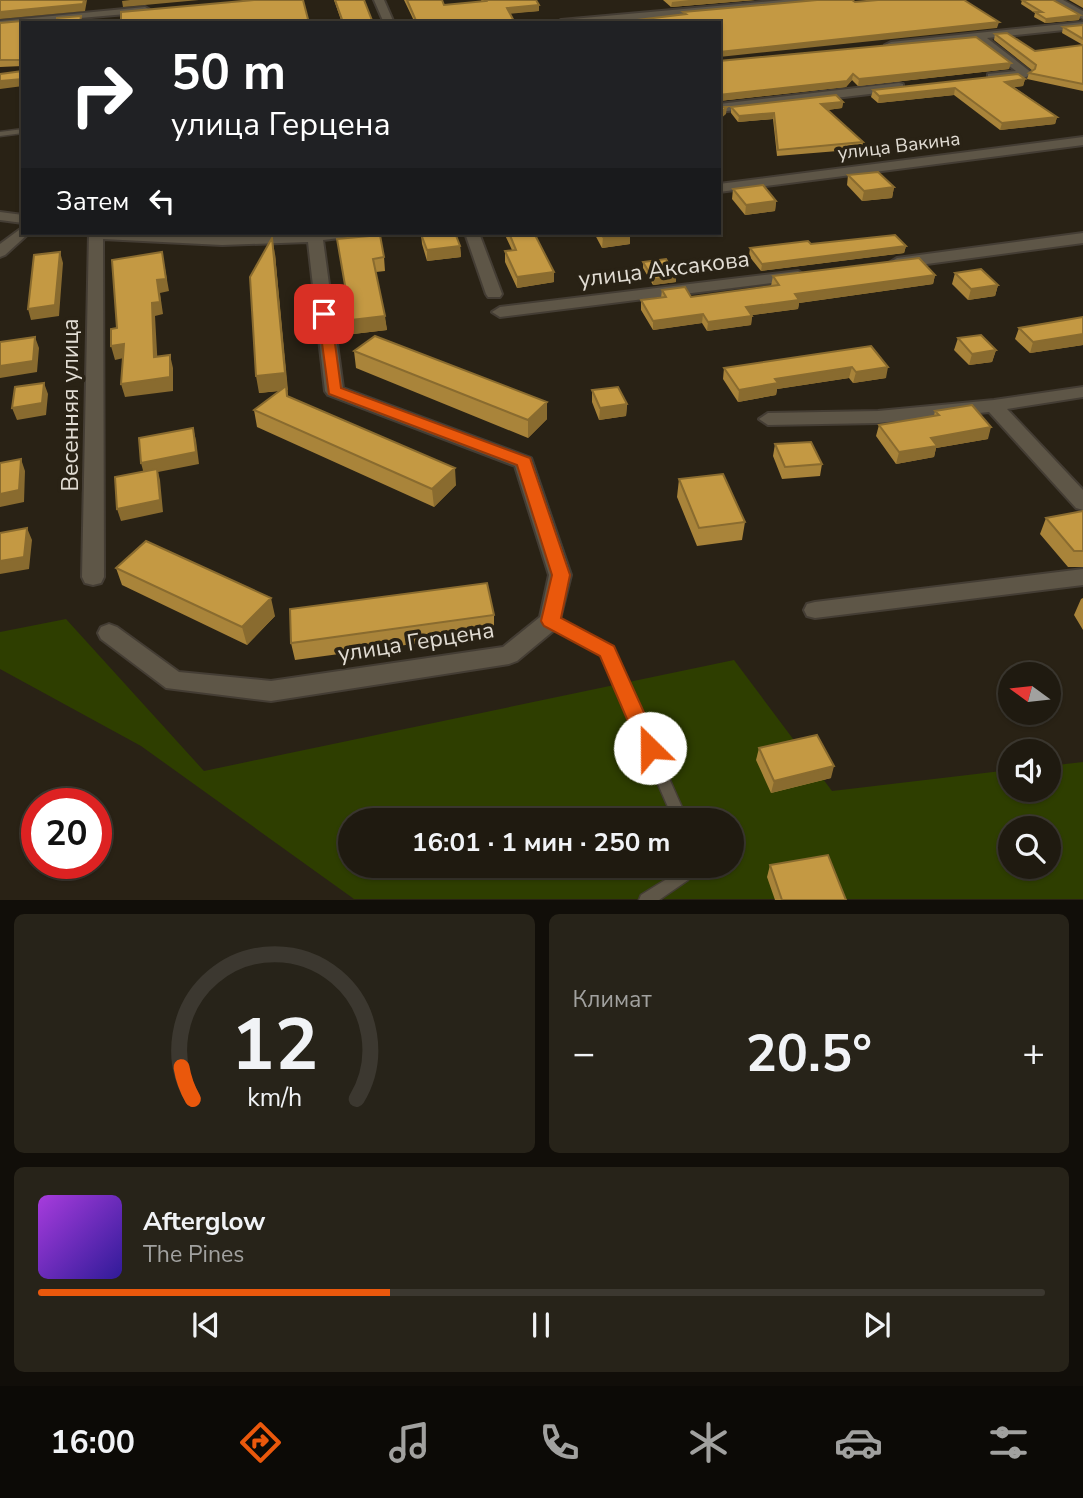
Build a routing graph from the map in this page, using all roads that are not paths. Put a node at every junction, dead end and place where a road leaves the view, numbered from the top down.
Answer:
1 (99, 0) edge
2 (379, 0) edge
3 (818, 0) edge
4 (1055, 0) edge
5 (153, 10) edge
6 (1083, 16) edge
7 (98, 19) edge
8 (59, 21) edge
9 (388, 21) edge
10 (584, 21) edge
11 (21, 23) edge
12 (0, 24) edge
13 (1083, 24) edge
14 (977, 36) junction
15 (882, 46) edge
16 (972, 79) edge
17 (906, 87) edge
18 (721, 108) edge
19 (21, 131) edge
20 (0, 134) edge
21 (1083, 141) edge
22 (721, 188) edge
23 (0, 216) edge
24 (21, 219) edge
25 (21, 233) edge
26 (96, 235) edge
27 (109, 235) edge
28 (335, 235) edge
29 (473, 235) edge
30 (315, 238) junction
31 (1083, 238) edge
32 (0, 252) edge
33 (878, 265) edge
34 (810, 274) edge
35 (494, 295) dead end
36 (500, 312) dead end
37 (1083, 392) edge
38 (994, 406) junction
39 (768, 419) dead end
40 (1083, 503) edge
41 (93, 577) dead end
42 (1083, 577) edge
43 (815, 611) dead end
44 (551, 621) junction
45 (109, 633) dead end
46 (675, 808) edge
47 (679, 878) edge
48 (646, 900) edge

1 - 7 street
2 - 9 street
3 - 10 street
4 - 6 street
5 - 7 street
7 - 8 street
11 - 12 street
13 - 14 street
14 - 15 street
14 - 16 street
17 - 18 street
19 - 20 lane
21 - 22 street, улица Вакина
23 - 24 street
25 - 32 street
26 - 41 street, Весенняя улица
27 - 30 street
28 - 30 street
29 - 35 street
30 - 44 street
31 - 33 street
34 - 36 street, улица Аксакова
37 - 38 street
38 - 39 street
38 - 40 street
42 - 43 street
44 - 45 street, улица Герцена
44 - 46 lane
47 - 48 lane

